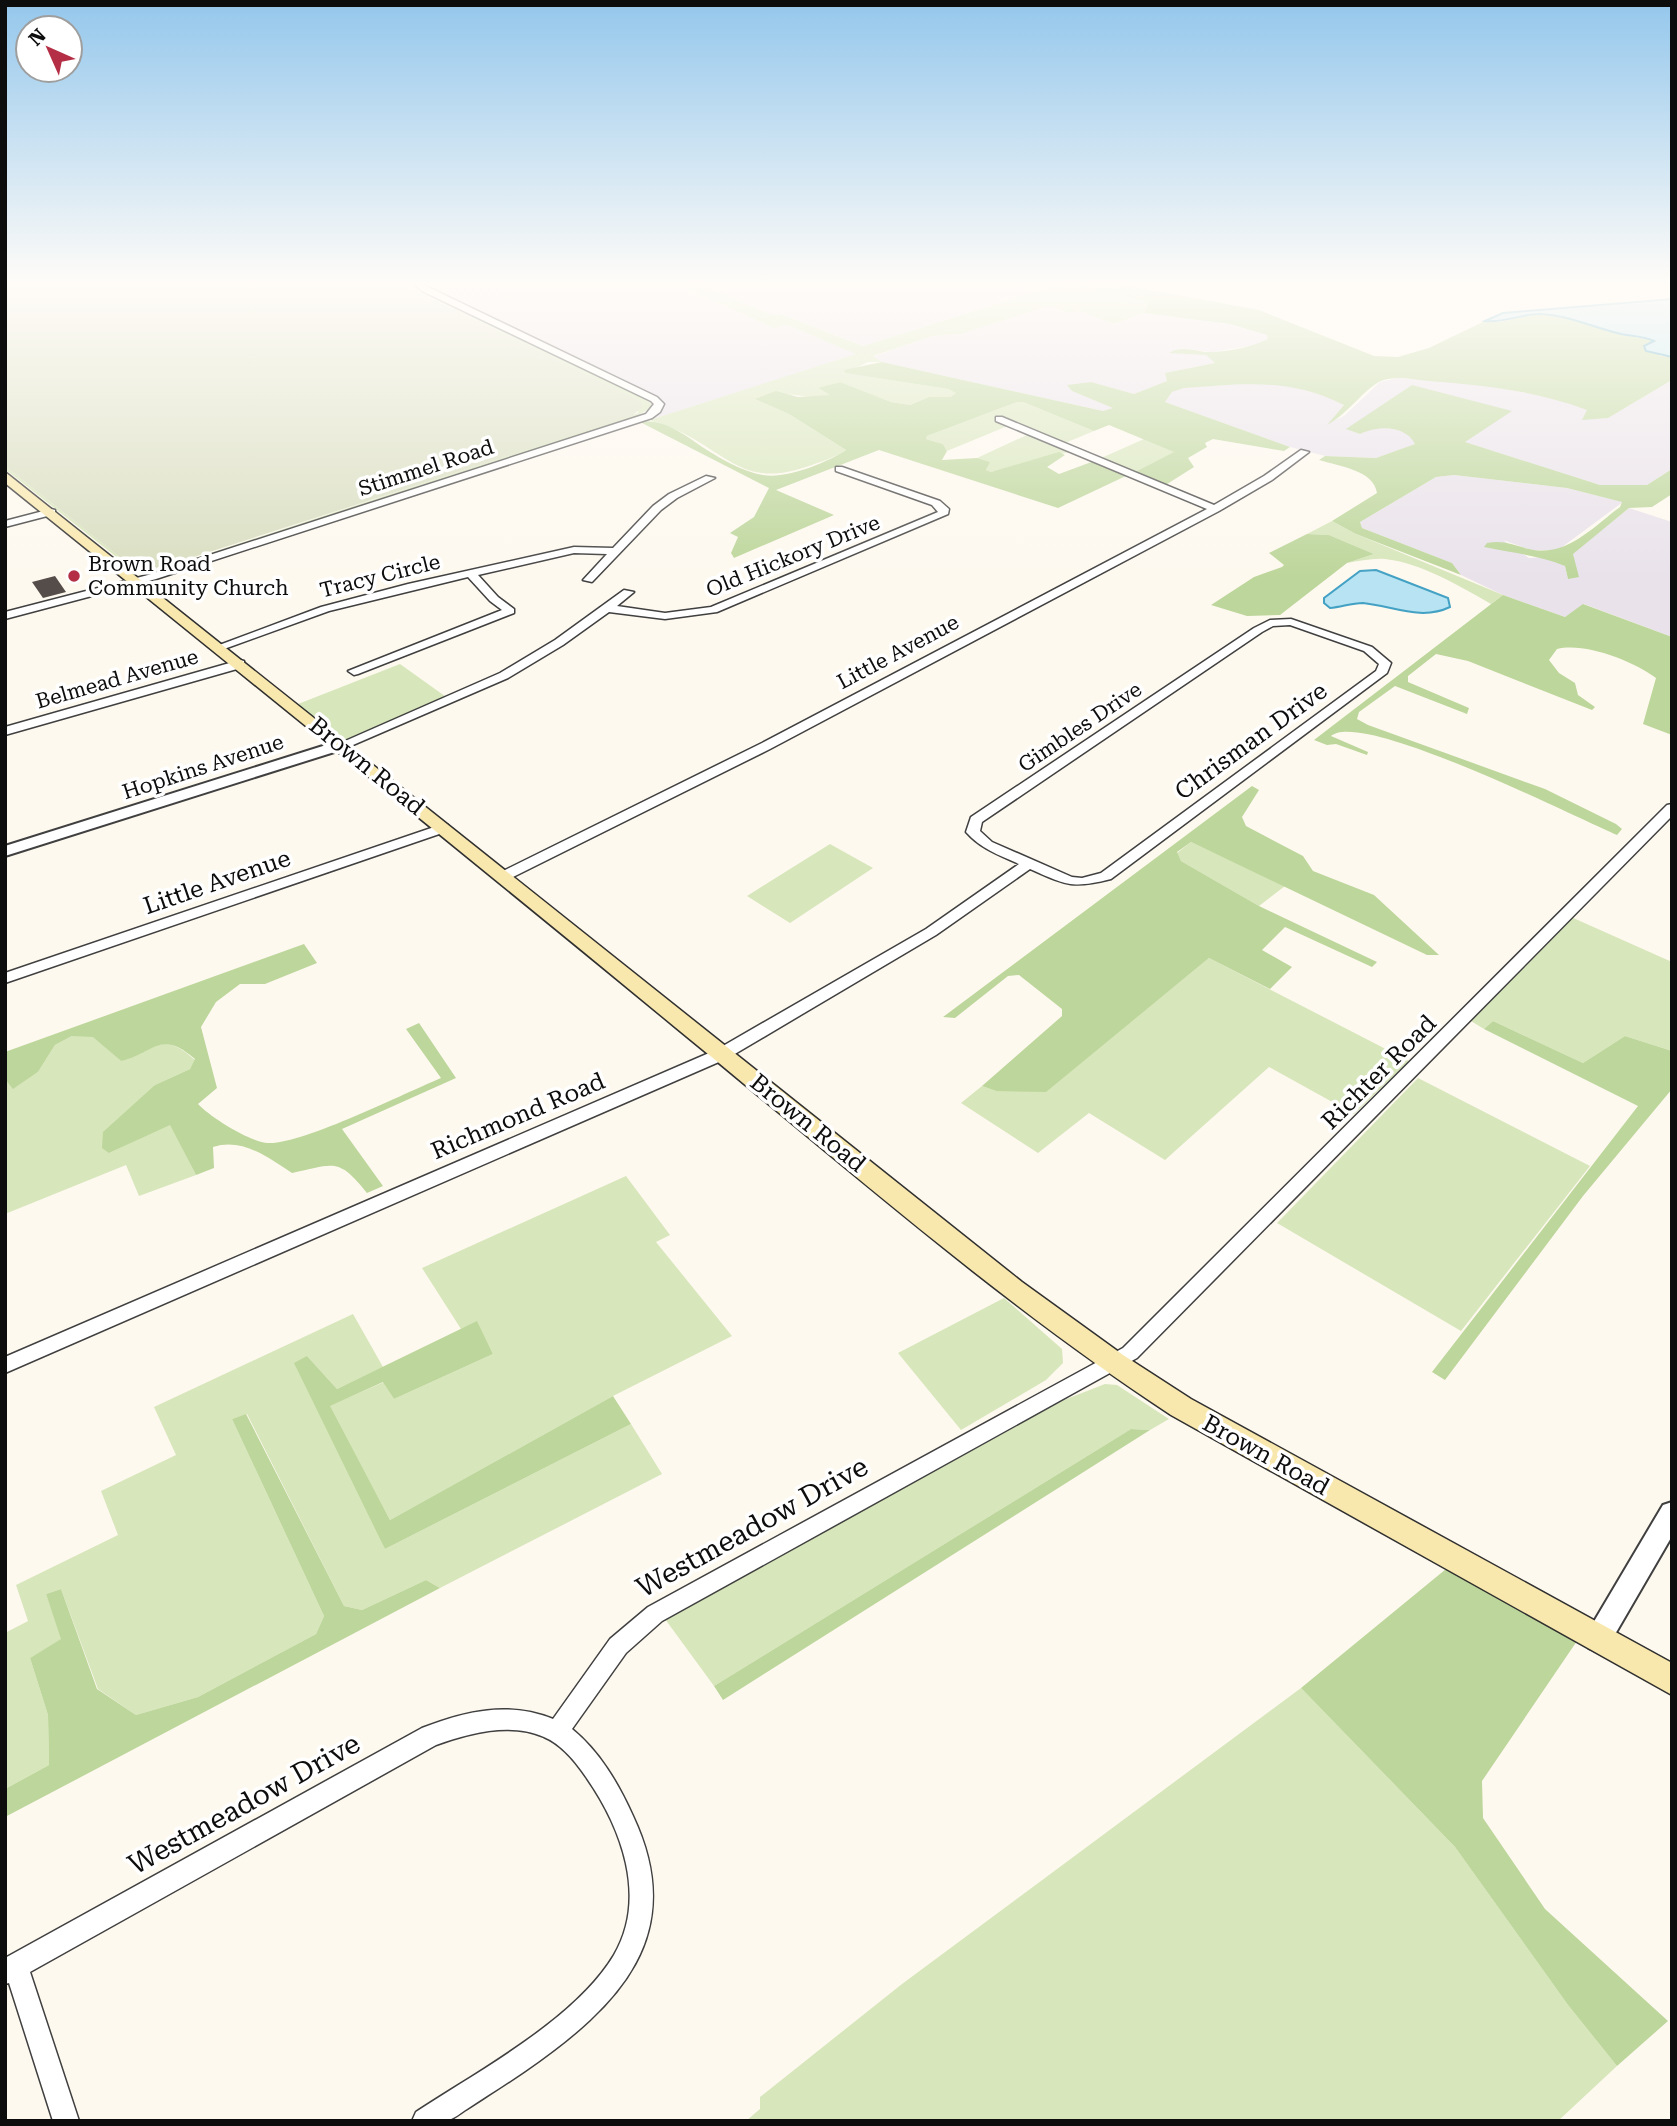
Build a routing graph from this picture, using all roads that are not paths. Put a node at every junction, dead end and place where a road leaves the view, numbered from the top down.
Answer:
1 (615, 380) edge
2 (999, 419) dead end
3 (1304, 452) dead end
4 (839, 469) dead end
5 (5, 476) edge
6 (710, 478) dead end
7 (1215, 509) junction
8 (51, 512) junction
9 (5, 524) edge
10 (618, 551) junction
11 (471, 573) junction
12 (588, 580) dead end
13 (137, 581) junction
14 (628, 592) dead end
15 (607, 608) junction
16 (5, 616) edge
17 (1270, 623) joint
18 (220, 647) junction
19 (240, 664) junction
20 (354, 671) dead end
21 (5, 731) edge
22 (342, 744) junction
23 (1672, 808) edge
24 (443, 828) junction
25 (5, 851) edge
26 (1027, 865) junction
27 (504, 876) junction
28 (5, 978) edge
29 (722, 1054) junction
30 (1112, 1363) junction
31 (5, 1365) edge
32 (1672, 1513) edge
33 (1598, 1639) junction
34 (1672, 1680) edge
35 (557, 1732) junction
36 (10, 1969) edge
37 (66, 2121) edge
38 (425, 2121) edge

1 - 13 street, Stimmel Road
2 - 7 street
3 - 7 street, Little Avenue
4 - 15 street, Old Hickory Drive
5 - 8 main road, Brown Road
6 - 10 street
7 - 27 street, Little Avenue
8 - 9 street
8 - 13 main road, Brown Road
10 - 11 street, Tracy Circle
10 - 12 street
11 - 18 street, Tracy Circle
11 - 20 street, Tracy Circle
13 - 16 street
13 - 18 main road, Brown Road
14 - 15 street, Hopkins Avenue
15 - 22 street, Hopkins Avenue
17 - 26 street, Gimbles Drive
17 - 26 street, Chrisman Drive
18 - 19 main road, Brown Road
19 - 21 street, Belmead Avenue
19 - 22 main road, Brown Road
22 - 24 main road, Brown Road
22 - 25 street, Hopkins Avenue
23 - 30 street, Richter Road
24 - 27 main road, Brown Road
24 - 28 street, Little Avenue
26 - 29 street, Richmond Road
27 - 29 main road, Brown Road
29 - 30 main road, Brown Road
29 - 31 street, Richmond Road
30 - 33 main road, Brown Road
30 - 35 street, Westmeadow Drive
32 - 33 street
33 - 34 main road, Brown Road
35 - 36 street, Westmeadow Drive
35 - 38 street
36 - 37 street

